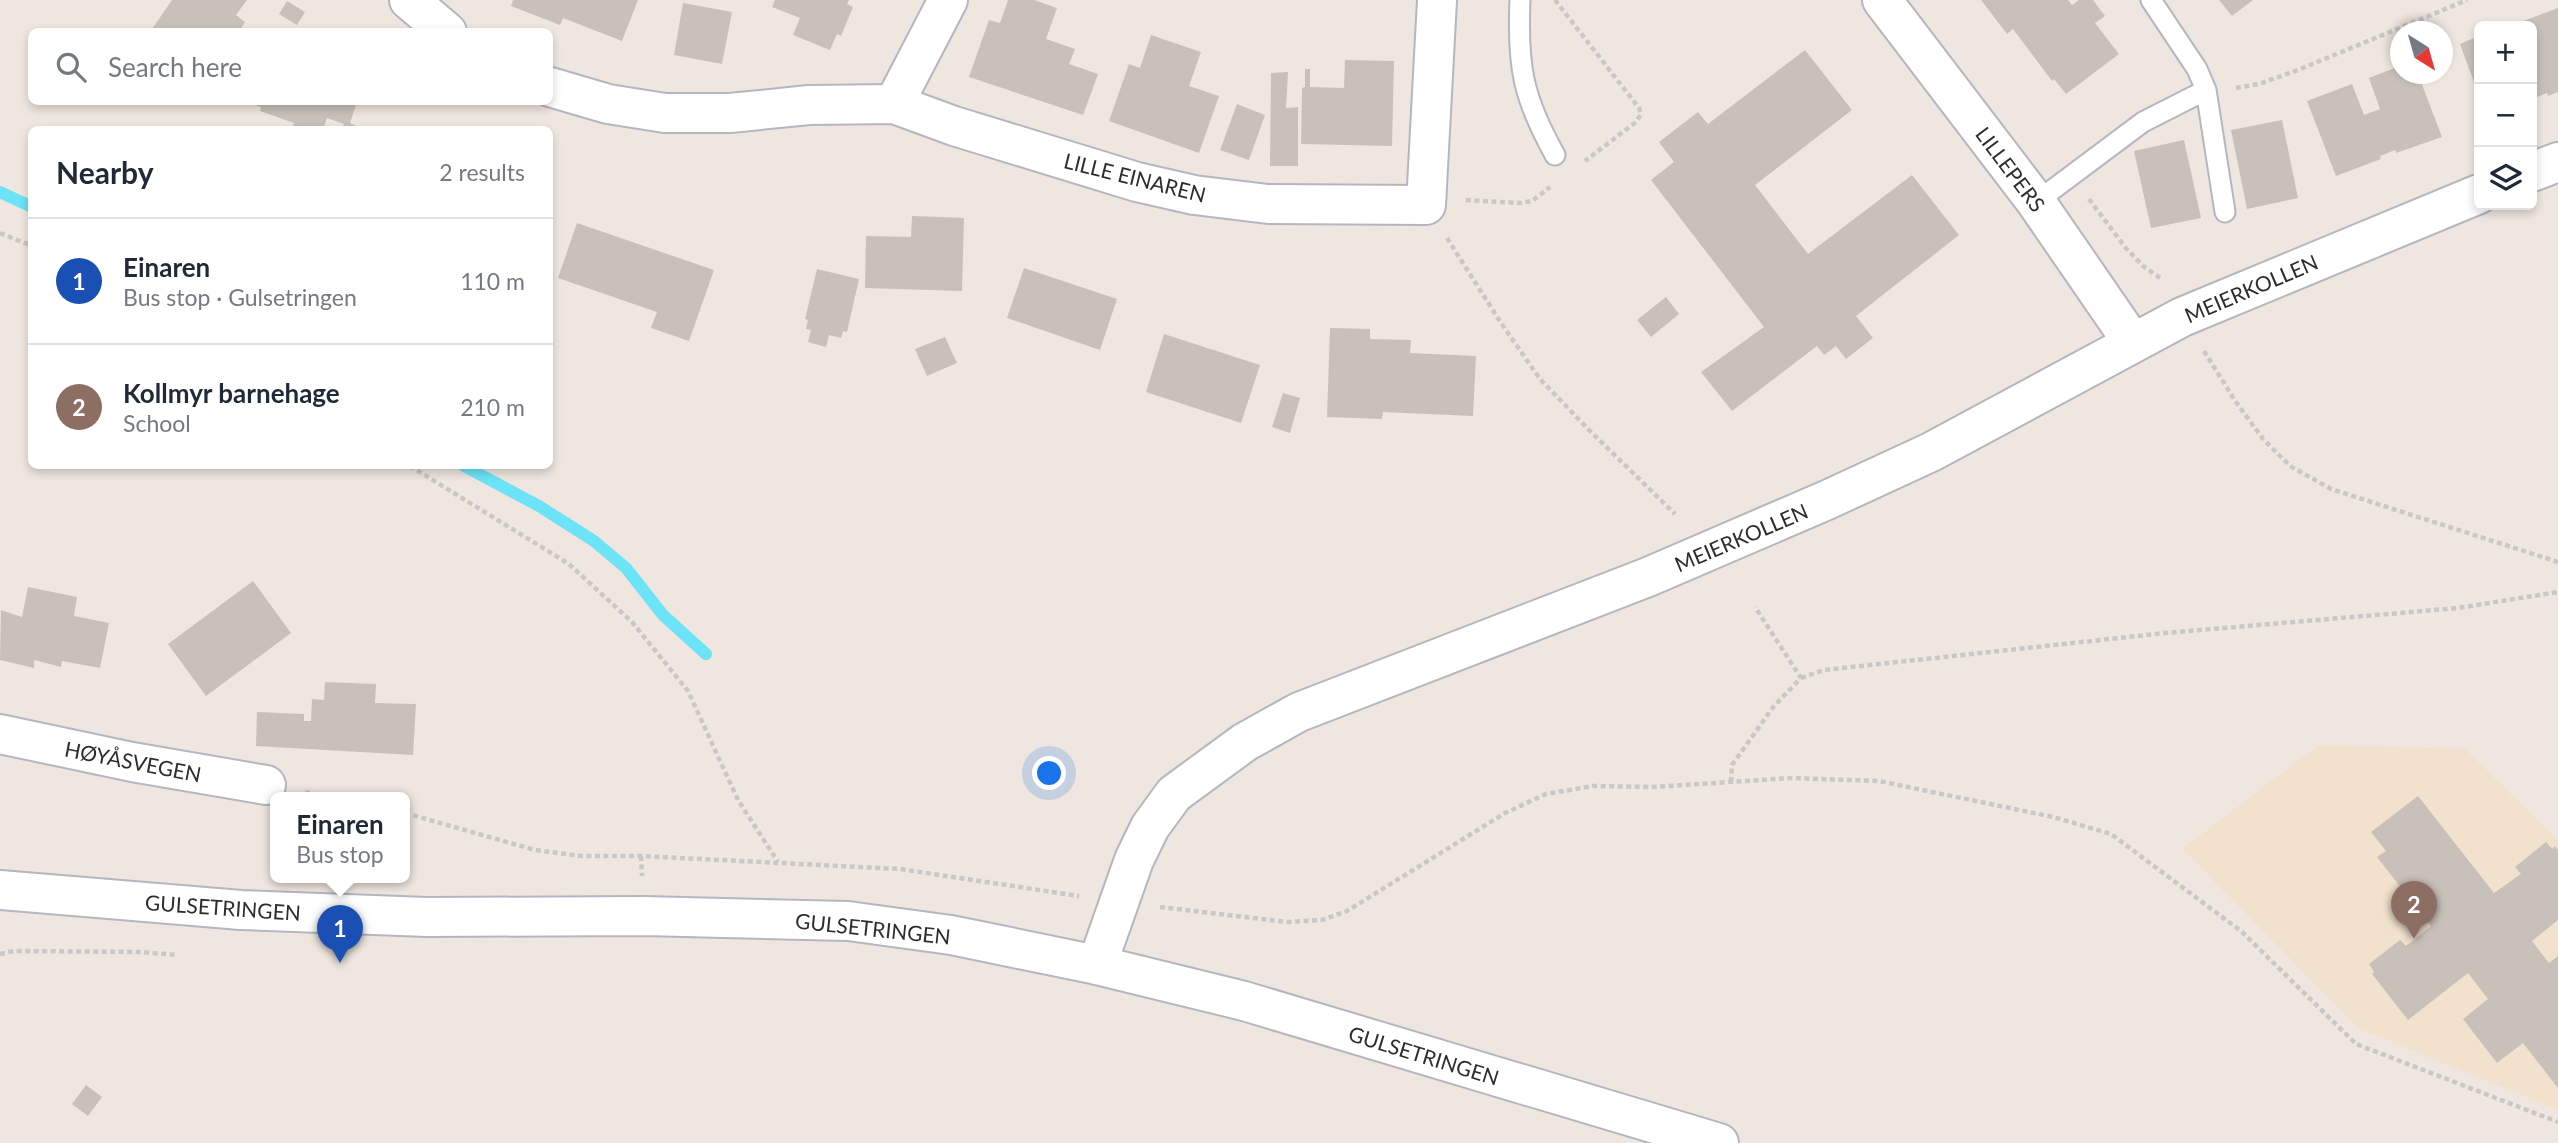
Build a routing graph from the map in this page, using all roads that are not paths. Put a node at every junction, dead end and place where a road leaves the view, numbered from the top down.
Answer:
1 (409, 0) edge
2 (948, 0) edge
3 (1437, 0) edge
4 (1520, 0) edge
5 (1882, 0) edge
6 (2151, 0) edge
7 (442, 28) edge
8 (553, 88) edge
9 (2206, 90) junction
10 (894, 104) junction
11 (1555, 155) dead end
12 (2558, 162) edge
13 (2537, 170) edge
14 (2474, 196) edge
15 (2036, 202) junction
16 (2225, 212) dead end
17 (2133, 343) junction
18 (0, 734) edge
19 (266, 785) dead end
20 (0, 890) edge
21 (1097, 965) junction
22 (1719, 1143) edge

1 - 7 street
2 - 10 street
3 - 10 street, LILLE EINAREN
4 - 11 lane
5 - 15 street, LILLEPERS
6 - 9 lane
8 - 10 street, LILLE EINAREN
9 - 15 lane
9 - 16 lane
12 - 13 street
14 - 17 street, MEIERKOLLEN
15 - 17 street, LILLEPERS
17 - 21 street, MEIERKOLLEN
18 - 19 street, HØYÅSVEGEN
20 - 21 street, GULSETRINGEN
21 - 22 street, GULSETRINGEN

